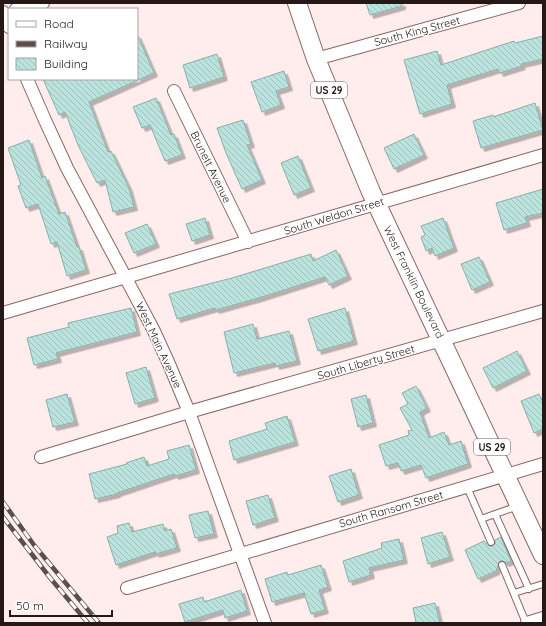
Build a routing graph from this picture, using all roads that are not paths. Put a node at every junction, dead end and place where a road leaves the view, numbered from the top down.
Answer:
1 (43, 3) edge
2 (297, 3) edge
3 (519, 3) edge
4 (20, 8) edge
5 (3, 12) edge
6 (8, 25) edge
7 (316, 59) junction
8 (28, 80) edge
9 (174, 91) dead end
10 (543, 155) edge
11 (376, 204) junction
12 (248, 242) junction
13 (126, 278) junction
14 (543, 310) edge
15 (3, 313) edge
16 (442, 340) junction
17 (189, 412) junction
18 (41, 456) dead end
19 (543, 464) edge
20 (505, 475) junction
21 (467, 487) junction
22 (520, 505) junction
23 (495, 514) junction
24 (481, 519) junction
25 (491, 542) dead end
26 (240, 554) junction
27 (543, 555) edge
28 (502, 565) dead end
29 (543, 584) edge
30 (127, 588) dead end
31 (529, 589) junction
32 (514, 594) junction
33 (543, 618) edge
34 (265, 623) edge
35 (526, 623) edge

1 - 4 street
2 - 7 main road, West Franklin Boulevard / US 29
3 - 7 street, South King Street
5 - 6 street
7 - 11 main road, West Franklin Boulevard / US 29
8 - 13 street, West Main Avenue
9 - 12 street, Brunett Avenue
10 - 11 street, South Weldon Street
11 - 12 street, South Weldon Street
11 - 16 main road, West Franklin Boulevard / US 29
12 - 13 street, South Weldon Street
13 - 15 street, South Weldon Street
13 - 17 street, West Main Avenue
14 - 16 street, South Liberty Street
16 - 17 street, South Liberty Street
16 - 20 main road, West Franklin Boulevard / US 29
17 - 18 street, South Liberty Street
17 - 26 street, West Main Avenue
19 - 20 street, South Ransom Street
20 - 21 street, South Ransom Street
20 - 22 main road, West Franklin Boulevard / US 29
21 - 24 lane
21 - 26 street, South Ransom Street
22 - 23 lane
22 - 27 main road, West Franklin Boulevard / US 29
23 - 24 lane
23 - 31 lane
24 - 25 lane
26 - 30 street, South Ransom Street
26 - 34 street, West Main Avenue
28 - 32 lane
29 - 31 lane
31 - 32 lane
32 - 35 lane
33 - 35 street

